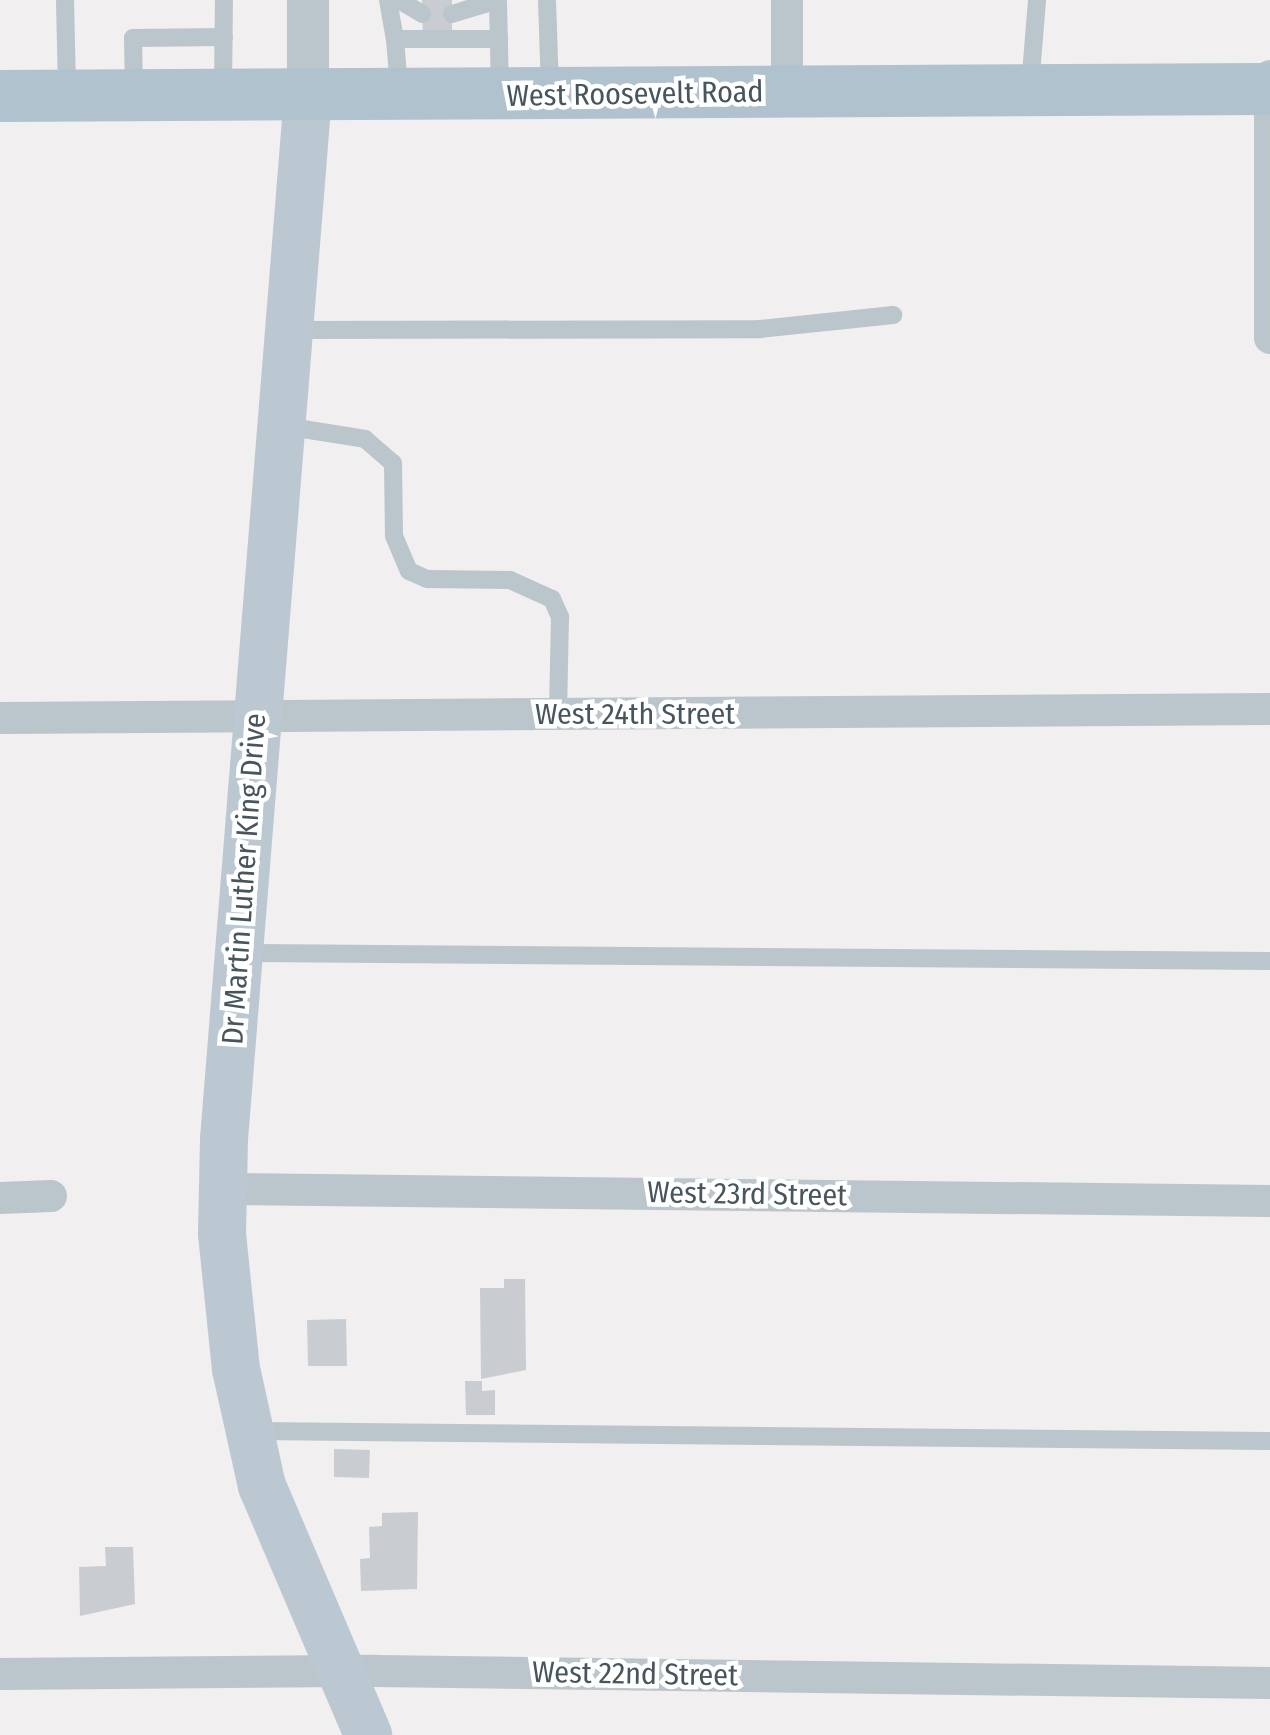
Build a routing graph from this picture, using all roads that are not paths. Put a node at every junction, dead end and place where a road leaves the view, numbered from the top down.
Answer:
1 (64, 0) edge
2 (224, 0) edge
3 (308, 0) edge
4 (388, 0) edge
5 (399, 0) edge
6 (547, 0) edge
7 (787, 0) edge
8 (1036, 0) edge
9 (485, 2) edge
10 (422, 14) dead end
11 (452, 14) dead end
12 (224, 37) junction
13 (395, 39) junction
14 (498, 39) junction
15 (1269, 85) edge
16 (1029, 91) junction
17 (787, 92) junction
18 (68, 95) junction
19 (134, 95) junction
20 (224, 95) junction
21 (308, 95) junction
22 (525, 95) junction
23 (0, 96) edge
24 (400, 96) junction
25 (893, 315) dead end
26 (294, 330) junction
27 (1270, 338) edge
28 (284, 426) junction
29 (1270, 709) edge
30 (558, 714) junction
31 (256, 717) junction
32 (0, 718) edge
33 (238, 953) junction
34 (1270, 961) edge
35 (224, 1189) junction
36 (51, 1196) dead end
37 (0, 1198) edge
38 (1270, 1201) edge
39 (248, 1431) junction
40 (1270, 1441) edge
41 (338, 1673) junction
42 (0, 1674) edge
43 (1270, 1683) edge
44 (368, 1735) edge

1 - 18 lane
2 - 12 lane
3 - 21 street, Dr Martin Luther King Drive
4 - 13 lane
5 - 10 lane
6 - 22 lane
7 - 17 street
8 - 16 lane
9 - 11 lane
9 - 14 lane
12 - 19 lane
12 - 20 lane
13 - 14 lane
13 - 24 lane
14 - 22 lane
15 - 16 main road, West Roosevelt Road
15 - 27 street
16 - 17 main road, West Roosevelt Road
17 - 22 main road, West Roosevelt Road
18 - 19 main road, West Roosevelt Road
18 - 23 main road, West Roosevelt Road
19 - 20 main road, West Roosevelt Road
20 - 21 main road, West Roosevelt Road
21 - 24 main road, West Roosevelt Road
21 - 26 main road, Dr Martin Luther King Drive
22 - 24 main road, West Roosevelt Road
25 - 26 lane
26 - 28 main road, Dr Martin Luther King Drive
28 - 30 lane
28 - 31 main road, Dr Martin Luther King Drive
29 - 30 street, West 24th Street
30 - 31 street, West 24th Street
31 - 32 street, West 24th Street
31 - 33 main road, Dr Martin Luther King Drive
33 - 34 lane
33 - 35 main road, Dr Martin Luther King Drive
35 - 38 street, West 23rd Street
35 - 39 main road, Dr Martin Luther King Drive
36 - 37 street
39 - 40 lane
39 - 41 main road, Dr Martin Luther King Drive
41 - 42 street, West 22nd Street
41 - 43 street, West 22nd Street
41 - 44 main road, Dr Martin Luther King Drive

